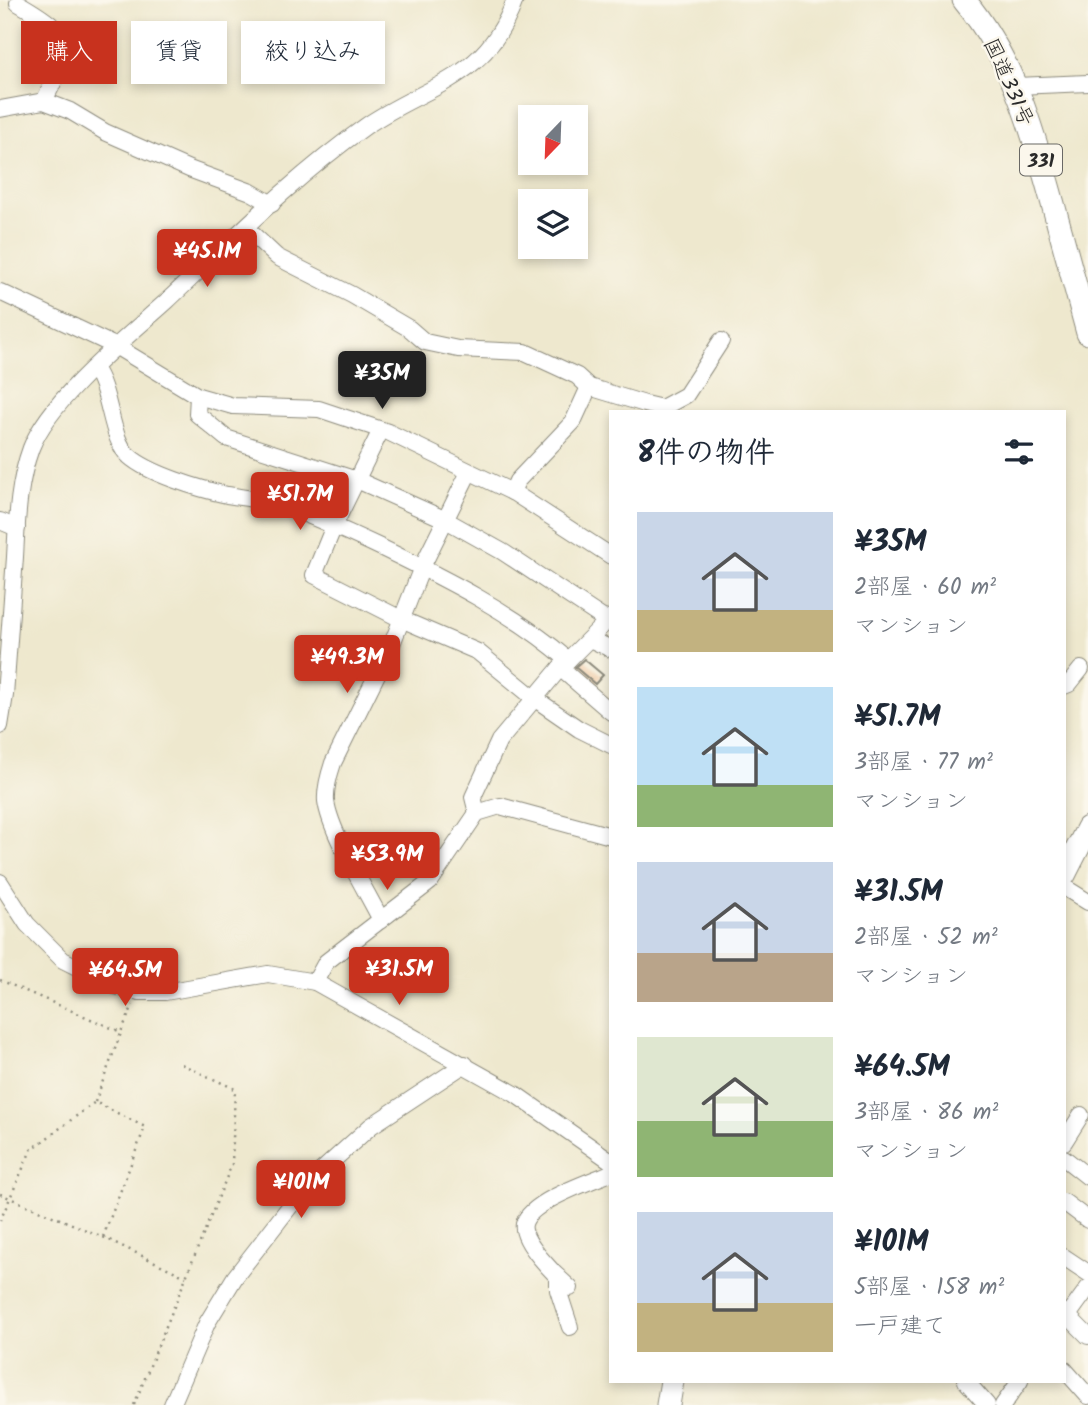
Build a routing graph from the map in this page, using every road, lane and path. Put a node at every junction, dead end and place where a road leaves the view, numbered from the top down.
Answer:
1 (515, 0) edge
2 (964, 0) edge
3 (18, 3) dead end
4 (1088, 83) edge
5 (1016, 86) junction
6 (44, 101) junction
7 (0, 109) edge
8 (272, 204) junction
9 (246, 228) junction
10 (0, 292) edge
11 (1083, 298) edge
12 (1088, 333) edge
13 (721, 341) dead end
14 (117, 347) junction
15 (94, 368) junction
16 (589, 387) junction
17 (198, 396) junction
18 (381, 430) junction
19 (469, 472) junction
20 (356, 480) junction
21 (512, 492) junction
22 (444, 519) junction
23 (0, 521) edge
24 (334, 526) junction
25 (17, 528) junction
26 (609, 555) edge
27 (422, 567) junction
28 (401, 619) junction
29 (609, 619) edge
30 (590, 639) junction
31 (609, 648) edge
32 (564, 664) junction
33 (1066, 666) edge
34 (1084, 669) edge
35 (1066, 685) edge
36 (534, 698) junction
37 (609, 710) edge
38 (0, 726) edge
39 (609, 744) edge
40 (477, 813) junction
41 (1088, 828) edge
42 (609, 835) edge
43 (1066, 871) edge
44 (0, 882) edge
45 (1066, 888) edge
46 (1088, 902) edge
47 (381, 920) junction
48 (0, 980) edge
49 (315, 982) junction
50 (139, 992) junction
51 (121, 1032) junction
52 (179, 1063) dead end
53 (465, 1064) junction
54 (95, 1102) junction
55 (1080, 1115) dead end
56 (1066, 1139) edge
57 (609, 1160) edge
58 (1066, 1160) edge
59 (609, 1174) edge
60 (1088, 1177) edge
61 (0, 1194) edge
62 (10, 1198) junction
63 (1066, 1204) edge
64 (1088, 1220) edge
65 (0, 1221) edge
66 (103, 1237) junction
67 (1066, 1258) edge
68 (1088, 1273) edge
69 (186, 1277) junction
70 (1088, 1288) edge
71 (1066, 1315) edge
72 (1066, 1317) edge
73 (570, 1327) dead end
74 (1088, 1336) edge
75 (1066, 1371) edge
76 (672, 1383) edge
77 (968, 1383) edge
78 (1019, 1383) edge
79 (1088, 1396) edge
80 (134, 1405) edge
81 (172, 1405) edge
82 (668, 1405) edge
83 (987, 1405) edge
84 (1003, 1405) edge

1 - 8 street
2 - 5 highway, 国道331号 / 331
3 - 6 street
4 - 5 street
5 - 11 highway, 国道331号 / 331
6 - 7 street
6 - 8 street
8 - 9 street
9 - 14 street
9 - 16 street
10 - 14 street
11 - 12 highway, 国道331号 / 331
13 - 16 street
14 - 15 street
14 - 17 street
15 - 24 street
15 - 25 street
16 - 21 street
17 - 18 street
17 - 20 street
18 - 19 street
18 - 20 street
19 - 21 street
19 - 22 street
20 - 22 street
20 - 24 street
21 - 26 street
22 - 27 street
22 - 29 street
23 - 25 street
24 - 27 street
24 - 28 street
25 - 38 street
27 - 28 street
27 - 32 street
28 - 36 street
28 - 47 street
29 - 30 street
30 - 31 street
30 - 32 street
32 - 36 street
32 - 37 street
33 - 34 street
34 - 35 street
36 - 39 street
36 - 40 street
40 - 42 street
40 - 47 street
41 - 43 highway
44 - 50 street
45 - 46 street
47 - 49 street
48 - 51 path
49 - 50 street
49 - 53 street
50 - 51 path
51 - 54 path
52 - 69 path
53 - 57 street
53 - 81 street
54 - 62 path
54 - 66 path
55 - 56 street
58 - 60 street
59 - 73 street
61 - 62 path
62 - 65 path
62 - 66 path
63 - 64 street
66 - 69 path
67 - 68 street
69 - 80 path
70 - 71 street
72 - 74 street
75 - 79 street
76 - 82 highway
77 - 83 street
78 - 84 street

